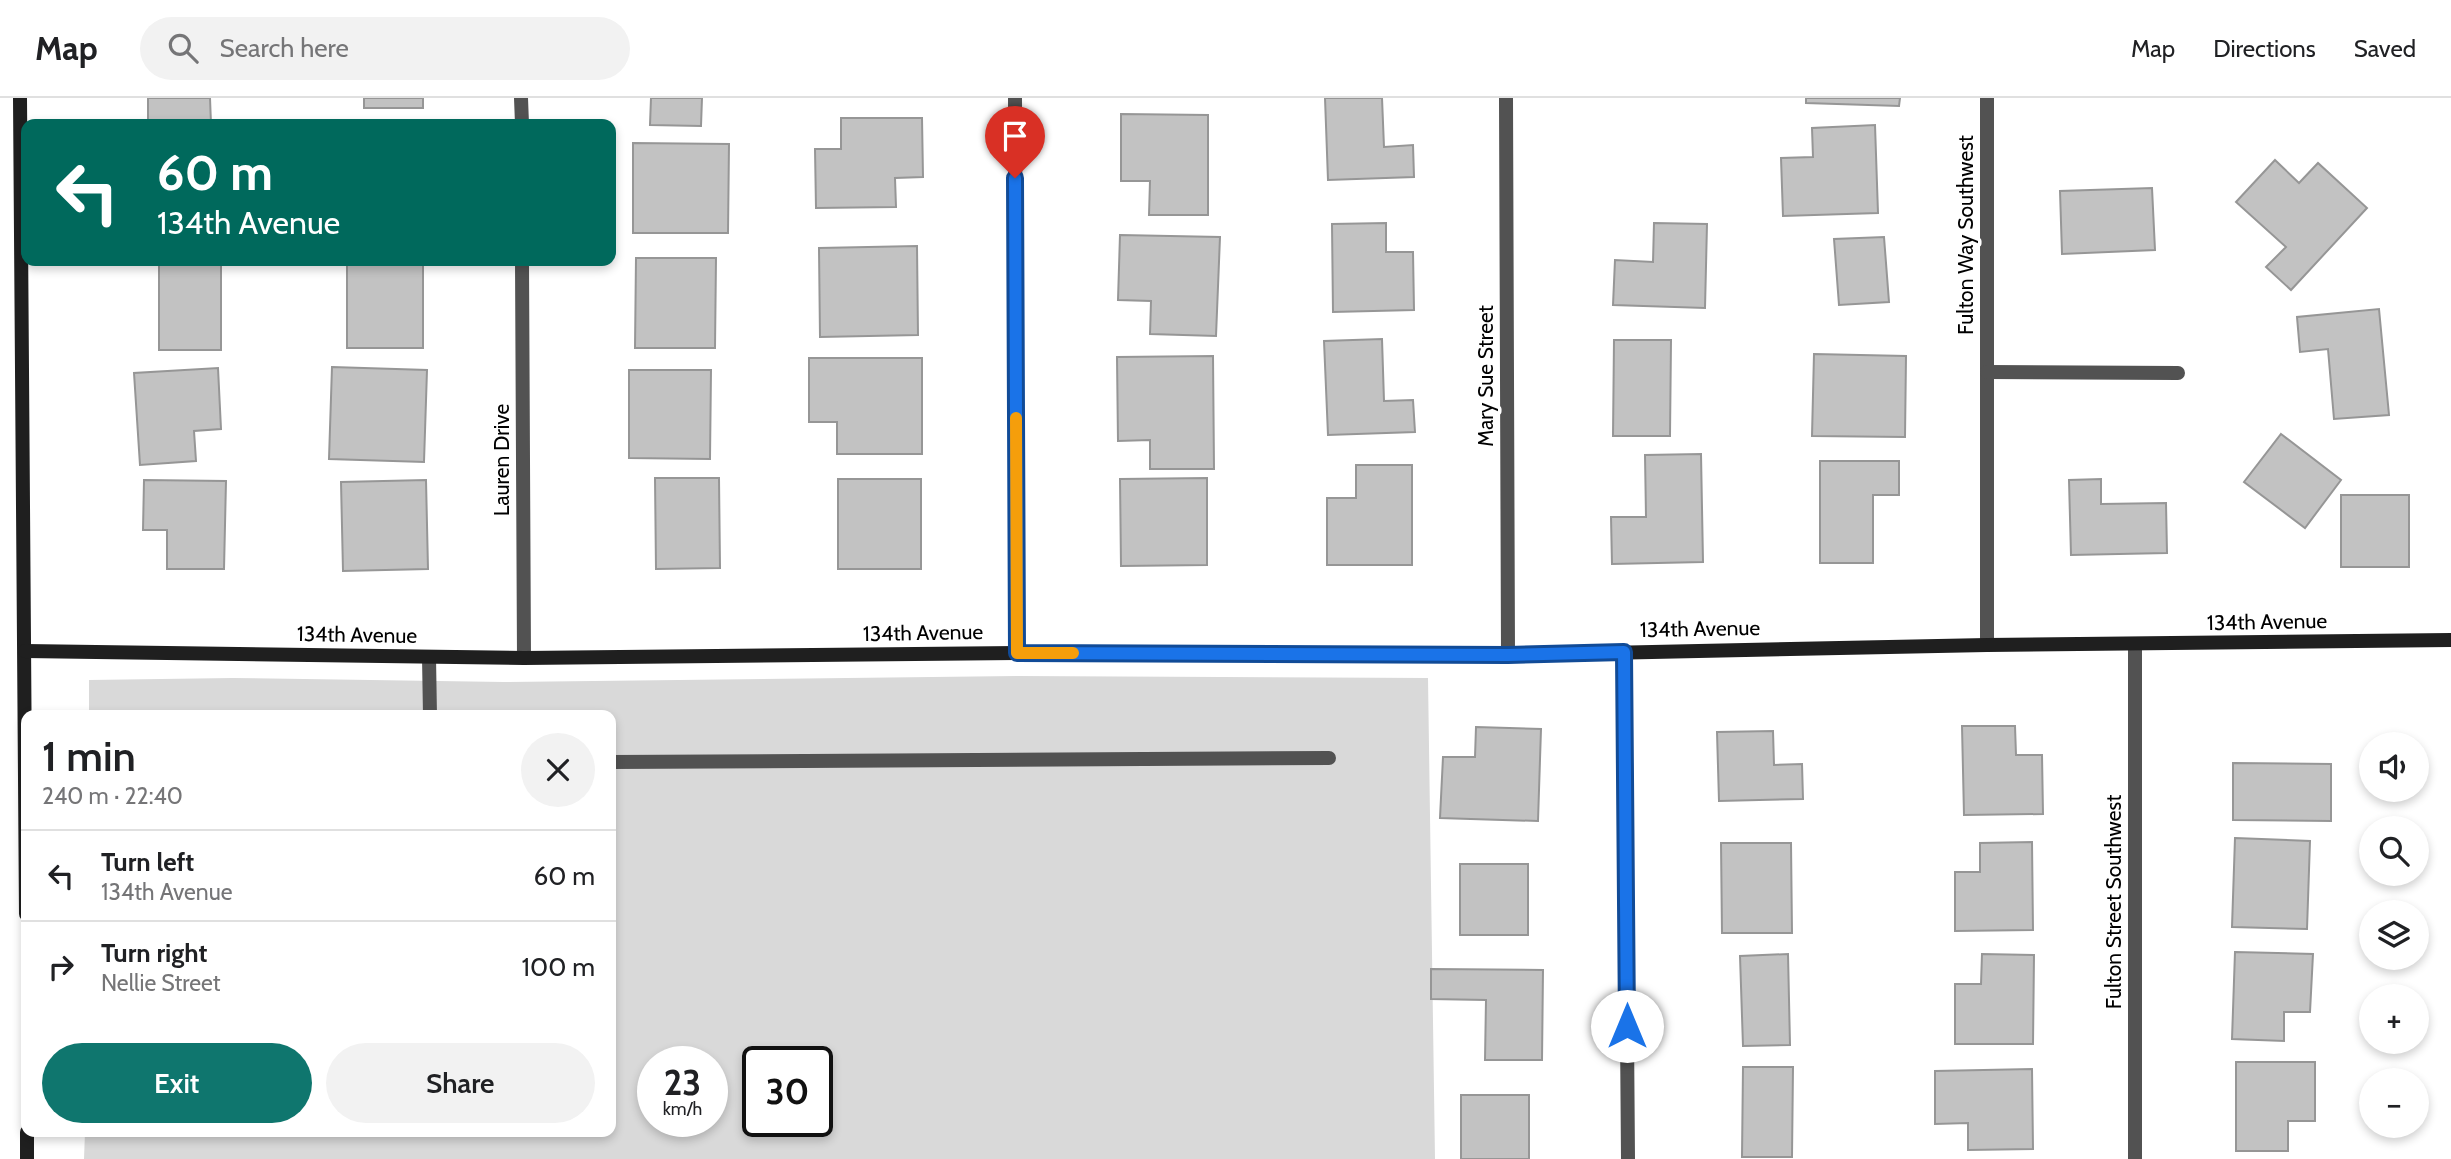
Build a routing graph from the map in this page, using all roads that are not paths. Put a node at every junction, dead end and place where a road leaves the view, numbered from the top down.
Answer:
1 (20, 98) edge
2 (521, 98) edge
3 (1015, 98) edge
4 (1506, 98) edge
5 (1987, 98) edge
6 (522, 119) edge
7 (21, 190) edge
8 (22, 266) edge
9 (522, 266) edge
10 (1987, 372) junction
11 (2178, 373) dead end
12 (2451, 640) edge
13 (1987, 645) junction
14 (2136, 645) junction
15 (26, 651) junction
16 (1624, 652) junction
17 (1017, 653) junction
18 (1508, 655) junction
19 (429, 657) junction
20 (524, 658) junction
21 (26, 710) edge
22 (430, 710) edge
23 (1329, 758) dead end
24 (616, 762) edge
25 (27, 1137) edge
26 (27, 1159) edge
27 (1628, 1159) edge
28 (2135, 1159) edge

1 - 7 street
2 - 6 street
3 - 17 street
4 - 18 street, Mary Sue Street
5 - 10 street, Fulton Way Southwest
8 - 15 street
9 - 20 street, Lauren Drive
10 - 11 street
10 - 13 street, Fulton Way Southwest
12 - 14 street, 134th Avenue
13 - 14 street, 134th Avenue
13 - 16 street, 134th Avenue
14 - 28 street, Fulton Street Southwest
15 - 19 street, 134th Avenue
15 - 21 street
16 - 18 street, 134th Avenue
16 - 27 street
17 - 18 street, 134th Avenue
17 - 20 street, 134th Avenue
19 - 20 street, 134th Avenue
19 - 22 street
23 - 24 street
25 - 26 street

